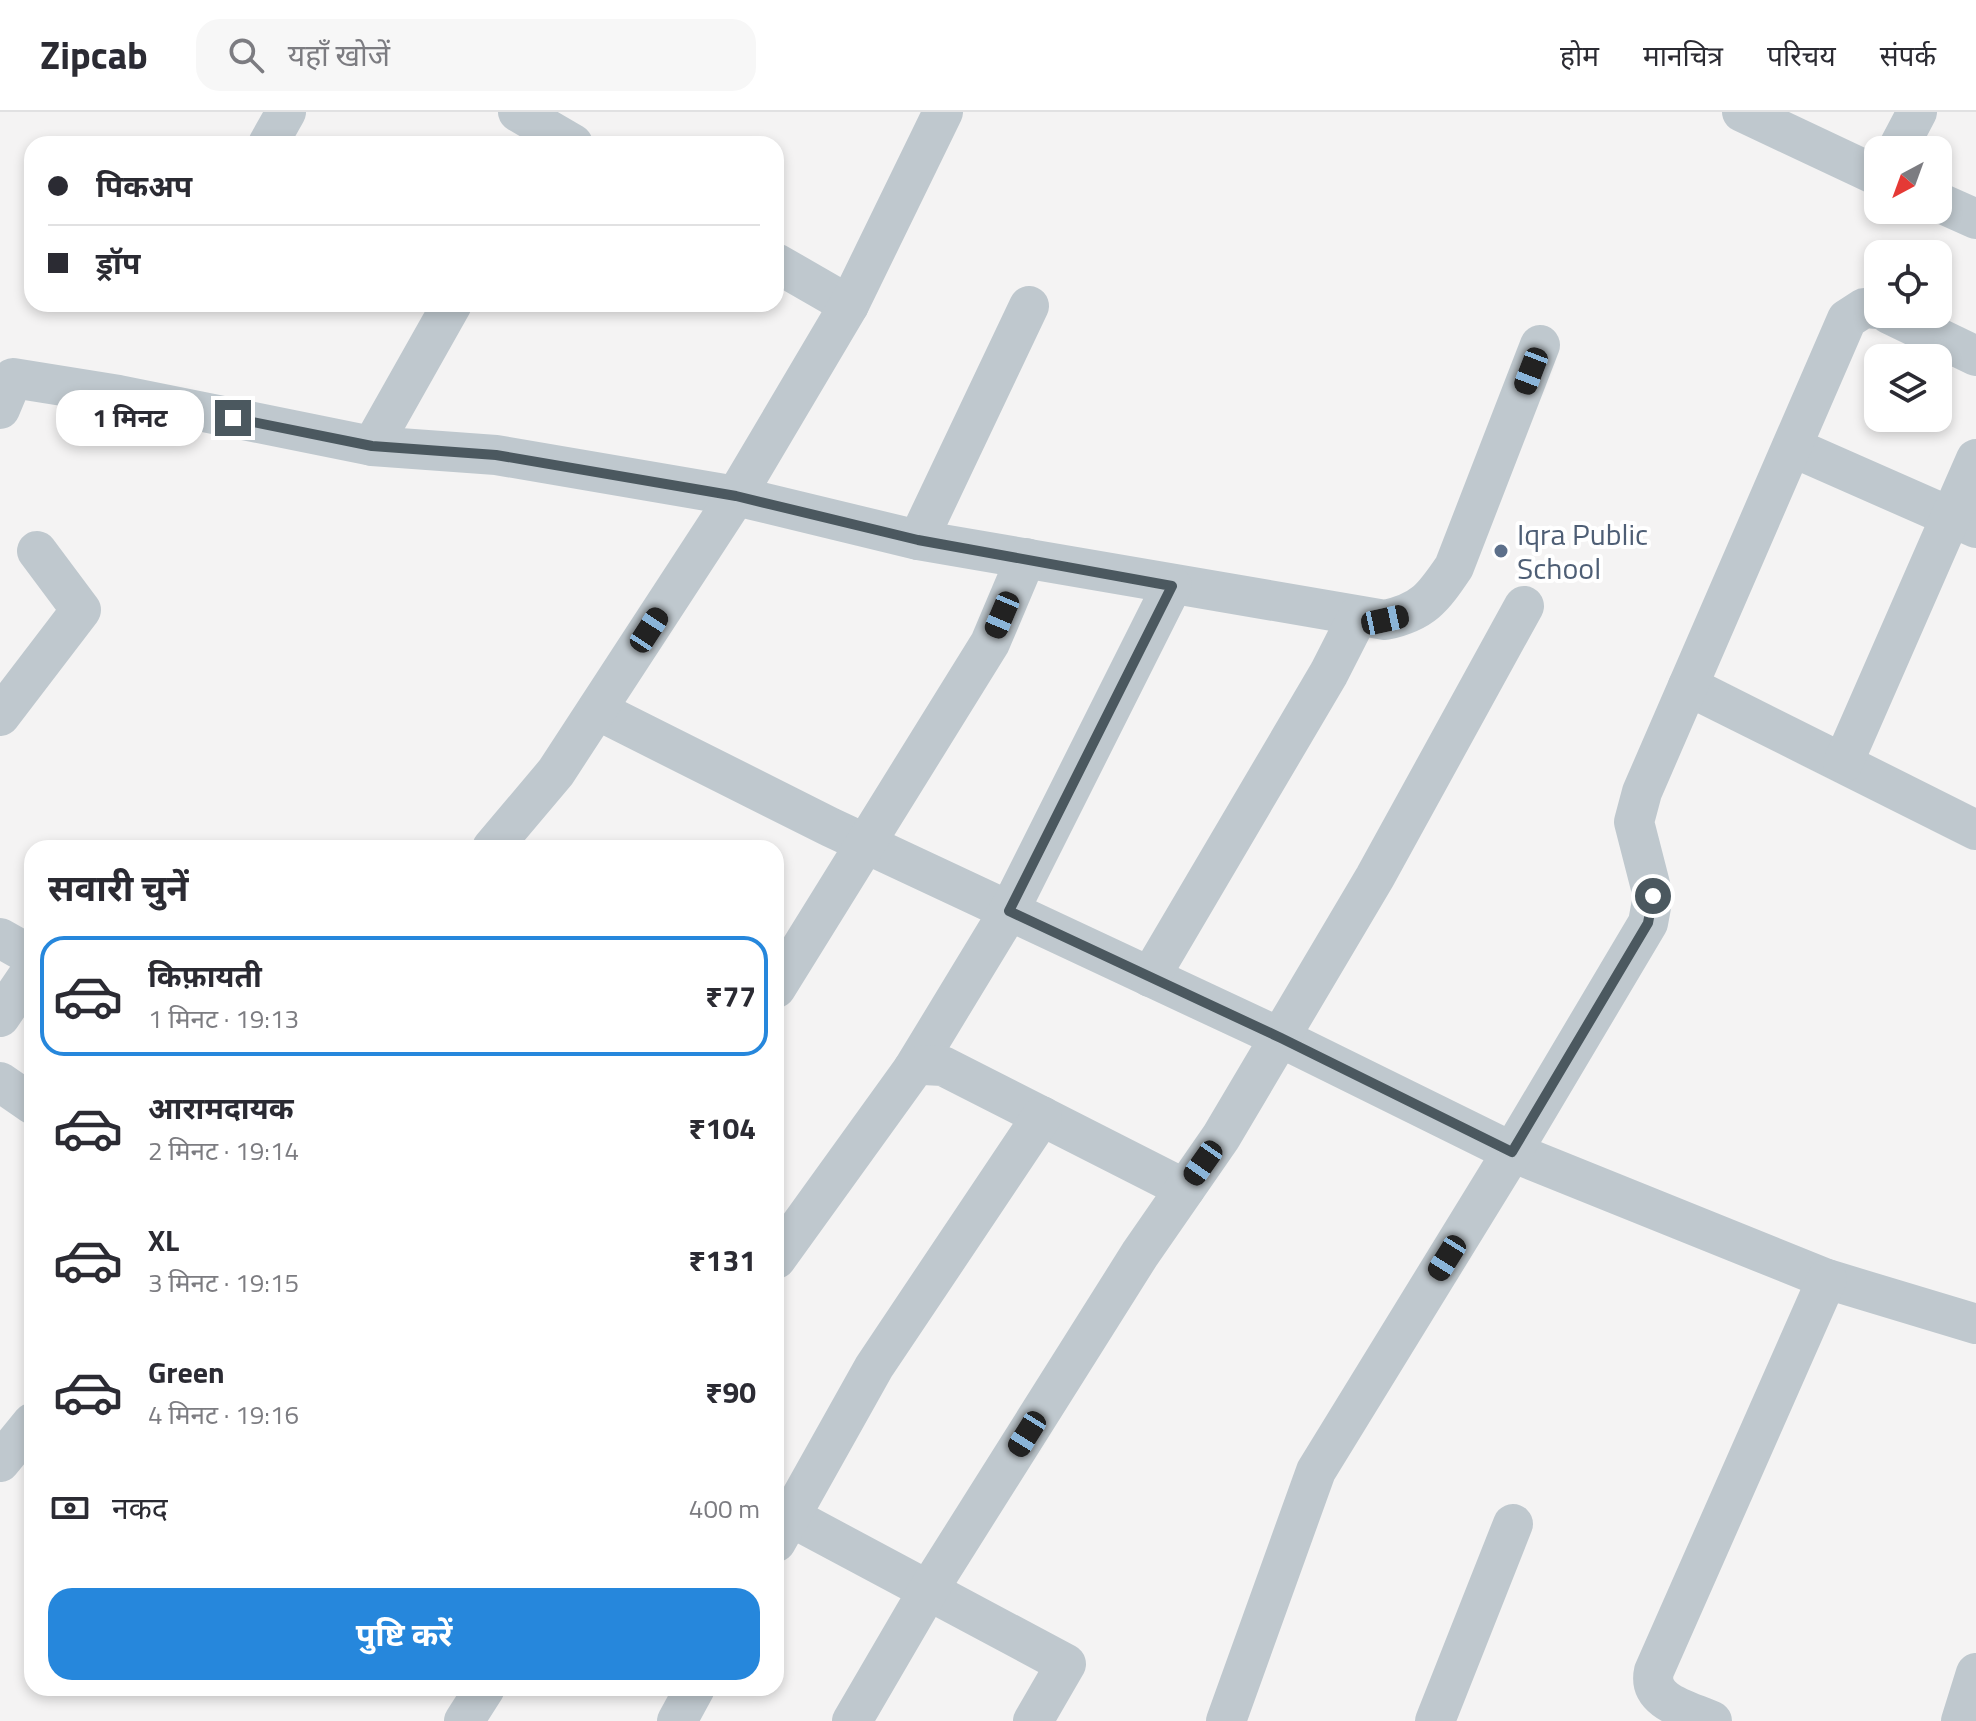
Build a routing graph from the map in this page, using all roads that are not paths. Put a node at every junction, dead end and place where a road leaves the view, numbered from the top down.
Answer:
1 (286, 112) edge
2 (943, 112) edge
3 (1742, 112) edge
4 (1797, 112) edge
5 (1917, 112) edge
6 (272, 136) edge
7 (1904, 136) edge
8 (1815, 147) junction
9 (1864, 170) edge
10 (1952, 208) edge
11 (1976, 219) edge
12 (784, 268) edge
13 (849, 305) junction
14 (1029, 306) dead end
15 (1864, 308) edge
16 (447, 312) edge
17 (1918, 328) edge
18 (1540, 345) dead end
19 (1976, 356) edge
20 (4, 385) edge
21 (372, 446) junction
22 (1792, 447) junction
23 (1976, 459) edge
24 (736, 496) junction
25 (1964, 522) edge
26 (918, 540) junction
27 (37, 551) dead end
28 (1026, 558) junction
29 (1172, 586) junction
30 (1524, 606) dead end
31 (1358, 616) junction
32 (1688, 686) junction
33 (597, 710) junction
34 (0, 716) edge
35 (1843, 763) junction
36 (1976, 830) edge
37 (499, 840) edge
38 (868, 845) junction
39 (1009, 911) junction
40 (0, 938) edge
41 (24, 952) edge
42 (784, 976) edge
43 (1150, 977) junction
44 (24, 982) edge
45 (0, 1017) edge
46 (1281, 1038) junction
47 (913, 1069) junction
48 (0, 1082) edge
49 (24, 1098) edge
50 (1042, 1116) junction
51 (1512, 1152) junction
52 (1185, 1189) junction
53 (784, 1248) edge
54 (1827, 1279) junction
55 (1976, 1324) edge
56 (24, 1433) edge
57 (0, 1462) edge
58 (784, 1518) edge
59 (784, 1524) edge
60 (1513, 1524) dead end
61 (929, 1589) junction
62 (1976, 1673) edge
63 (480, 1696) edge
64 (691, 1696) edge
65 (464, 1721) edge
66 (677, 1721) edge
67 (852, 1721) edge
68 (1033, 1721) edge
69 (1226, 1721) edge
70 (1435, 1721) edge
71 (1712, 1721) edge
72 (1961, 1721) edge

1 - 6 street
2 - 13 street
3 - 8 street
4 - 8 street
5 - 7 street
8 - 9 street
10 - 11 street
12 - 13 street
13 - 24 street
14 - 26 street
15 - 22 street
16 - 21 street
17 - 19 street
18 - 31 street
20 - 21 street
21 - 24 street
22 - 25 street
22 - 32 street
23 - 25 street
24 - 26 street
24 - 33 street
25 - 35 street
26 - 28 street
27 - 34 street
28 - 29 street
28 - 38 street
29 - 31 street
29 - 39 street
30 - 46 street
31 - 43 street
32 - 35 street
32 - 51 street
33 - 37 street
33 - 38 street
35 - 36 street
38 - 39 street
38 - 42 street
39 - 43 street
39 - 47 street
40 - 41 street
43 - 46 street
44 - 45 street
46 - 51 street
46 - 52 street
47 - 50 street
47 - 53 street
48 - 49 street
50 - 52 street
50 - 58 street
51 - 54 street
51 - 69 street
52 - 61 street
54 - 55 street
54 - 71 street
56 - 57 street
59 - 61 street
60 - 70 street
61 - 67 street
61 - 68 street
62 - 72 street
63 - 65 street
64 - 66 street

